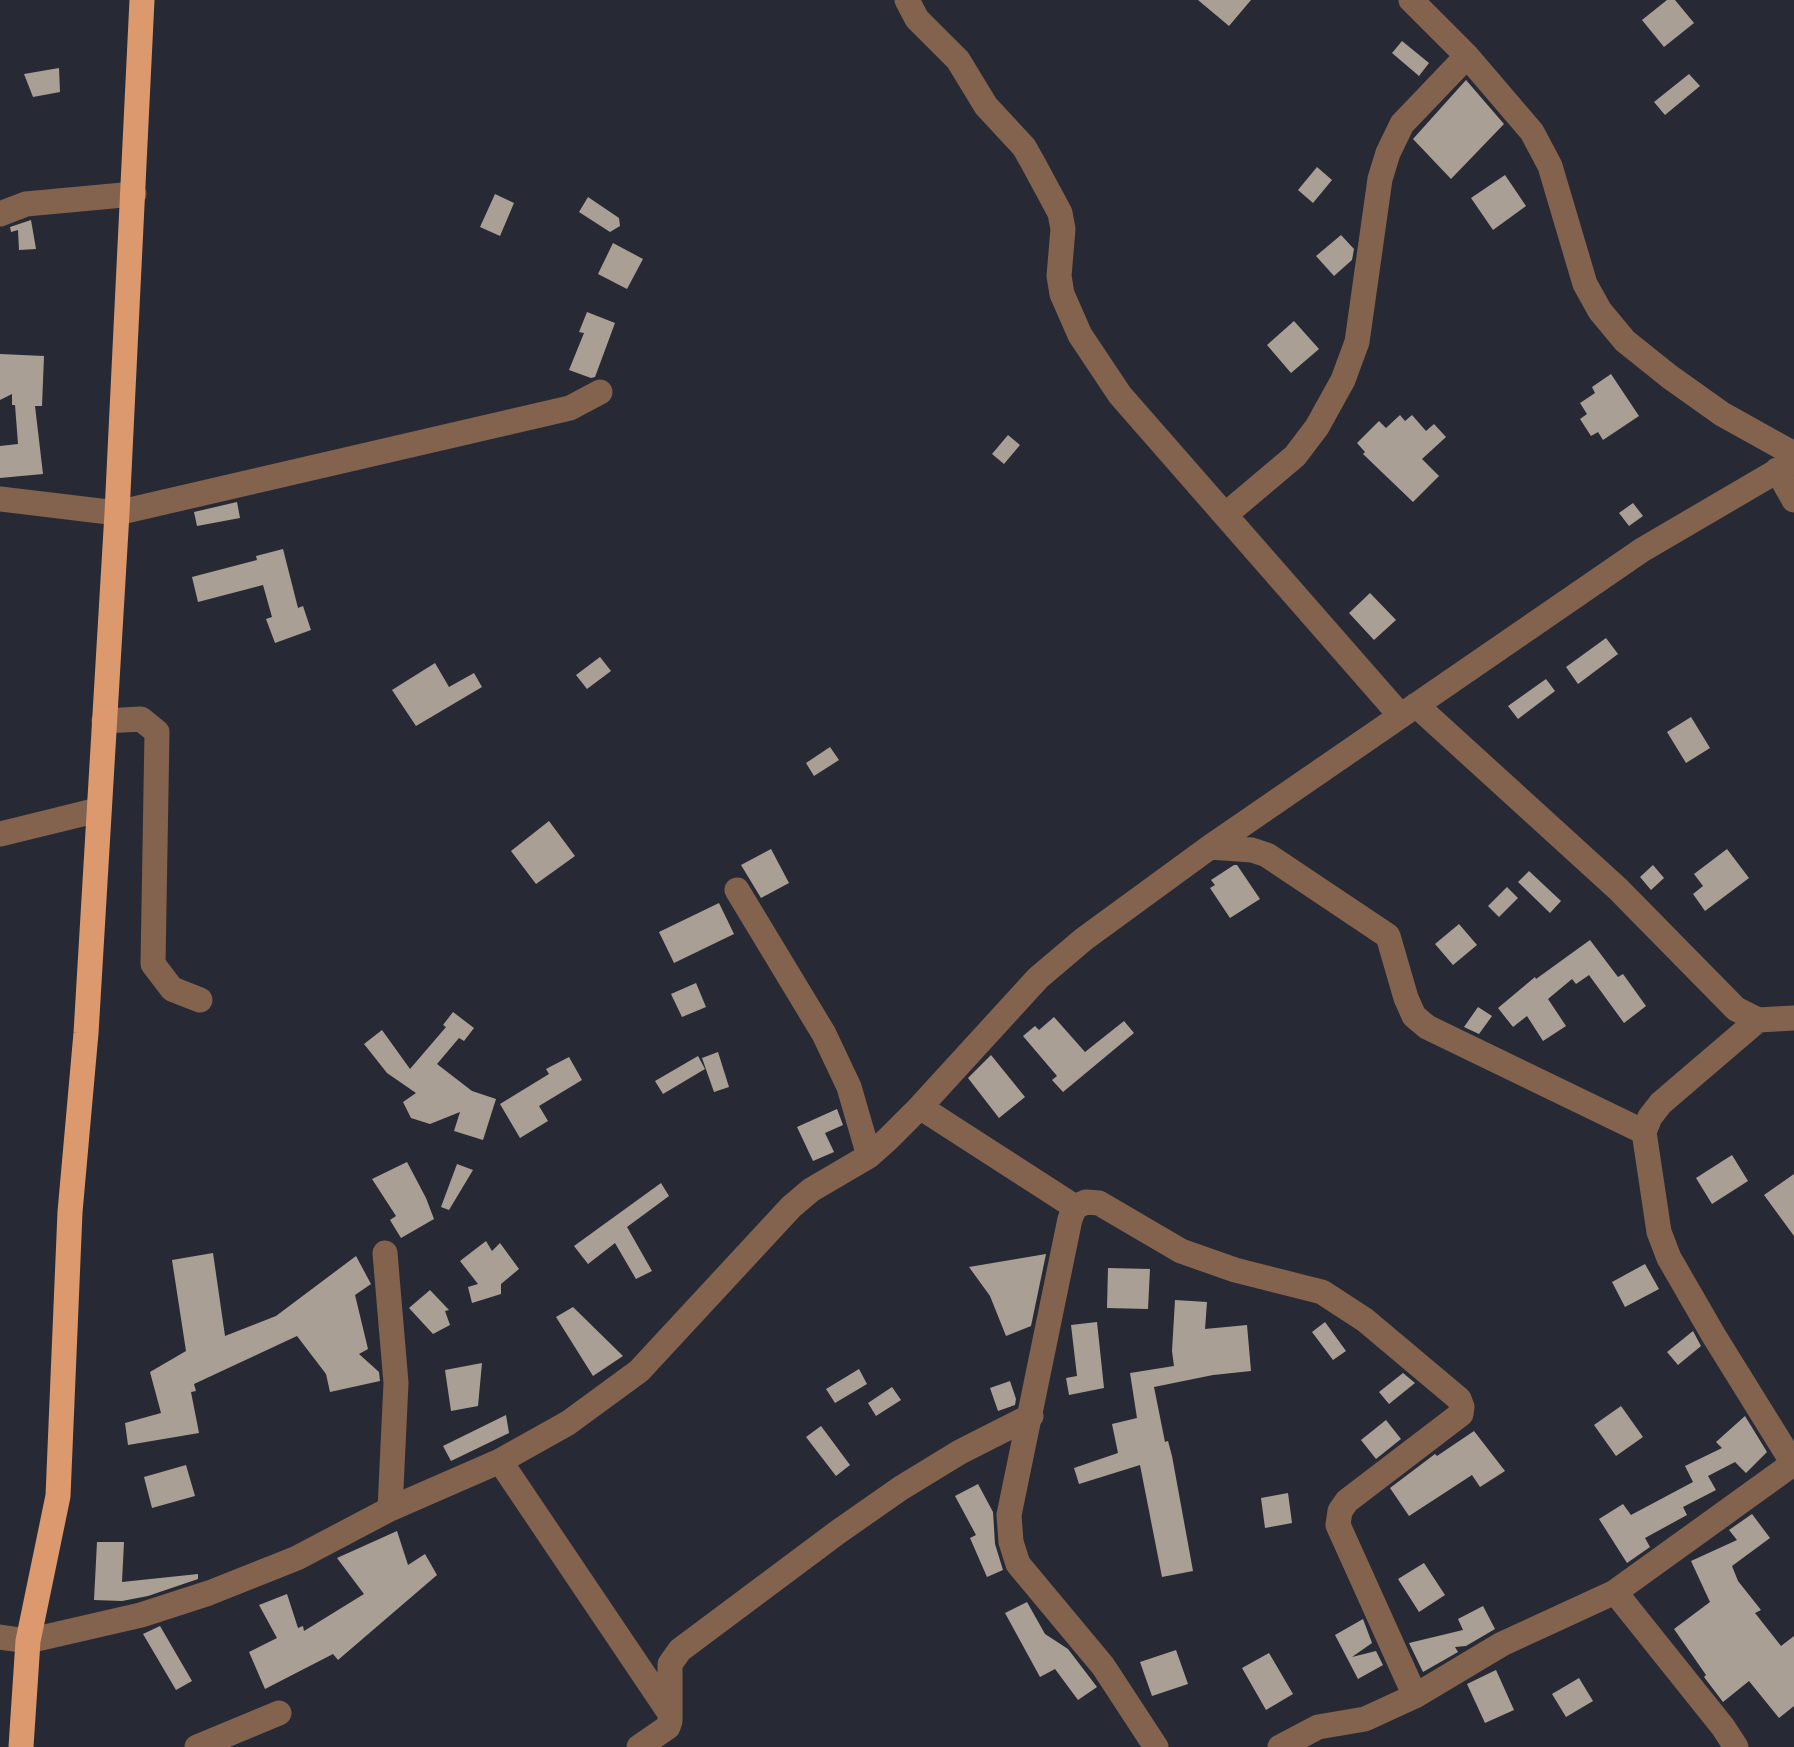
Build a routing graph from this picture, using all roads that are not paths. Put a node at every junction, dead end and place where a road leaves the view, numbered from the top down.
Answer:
1 (142, 0) edge
2 (908, 0) edge
3 (1411, 0) edge
4 (1466, 56) junction
5 (134, 194) junction
6 (0, 214) edge
7 (600, 392) dead end
8 (1788, 462) edge
9 (0, 500) edge
10 (1794, 500) edge
11 (117, 513) junction
12 (1225, 515) junction
13 (1408, 710) junction
14 (104, 721) junction
15 (98, 810) junction
16 (0, 834) edge
17 (1210, 847) junction
18 (737, 890) dead end
19 (200, 1000) dead end
20 (1794, 1018) edge
21 (1758, 1020) junction
22 (920, 1107) junction
23 (1644, 1132) junction
24 (869, 1156) junction
25 (1074, 1206) junction
26 (385, 1253) dead end
27 (1031, 1416) junction
28 (500, 1461) junction
29 (1794, 1464) edge
30 (390, 1509) junction
31 (1616, 1592) junction
32 (0, 1637) edge
33 (28, 1641) junction
34 (1415, 1696) junction
35 (279, 1712) dead end
36 (669, 1712) junction
37 (647, 1745) edge
38 (21, 1747) edge
39 (196, 1747) edge
40 (1156, 1747) edge
41 (1280, 1747) edge
42 (1736, 1747) edge

1 - 5 main road
2 - 12 street
3 - 4 street
4 - 8 street
4 - 12 street
5 - 6 street
5 - 11 main road
7 - 11 street
8 - 10 street
8 - 13 street
9 - 11 street
11 - 14 main road
12 - 13 street
13 - 17 street
13 - 21 street
14 - 15 main road
14 - 19 street
15 - 16 street
15 - 33 main road
17 - 22 street
17 - 23 street
18 - 24 street
20 - 21 street
21 - 23 street
22 - 24 street
22 - 25 street
23 - 29 street
24 - 28 street
25 - 27 street
25 - 34 street
26 - 30 street
27 - 36 street
27 - 40 street
28 - 30 street
28 - 36 street
29 - 31 street
30 - 33 street
31 - 34 street
31 - 42 street
32 - 33 street
33 - 38 main road
34 - 41 street
35 - 39 street
36 - 37 street

